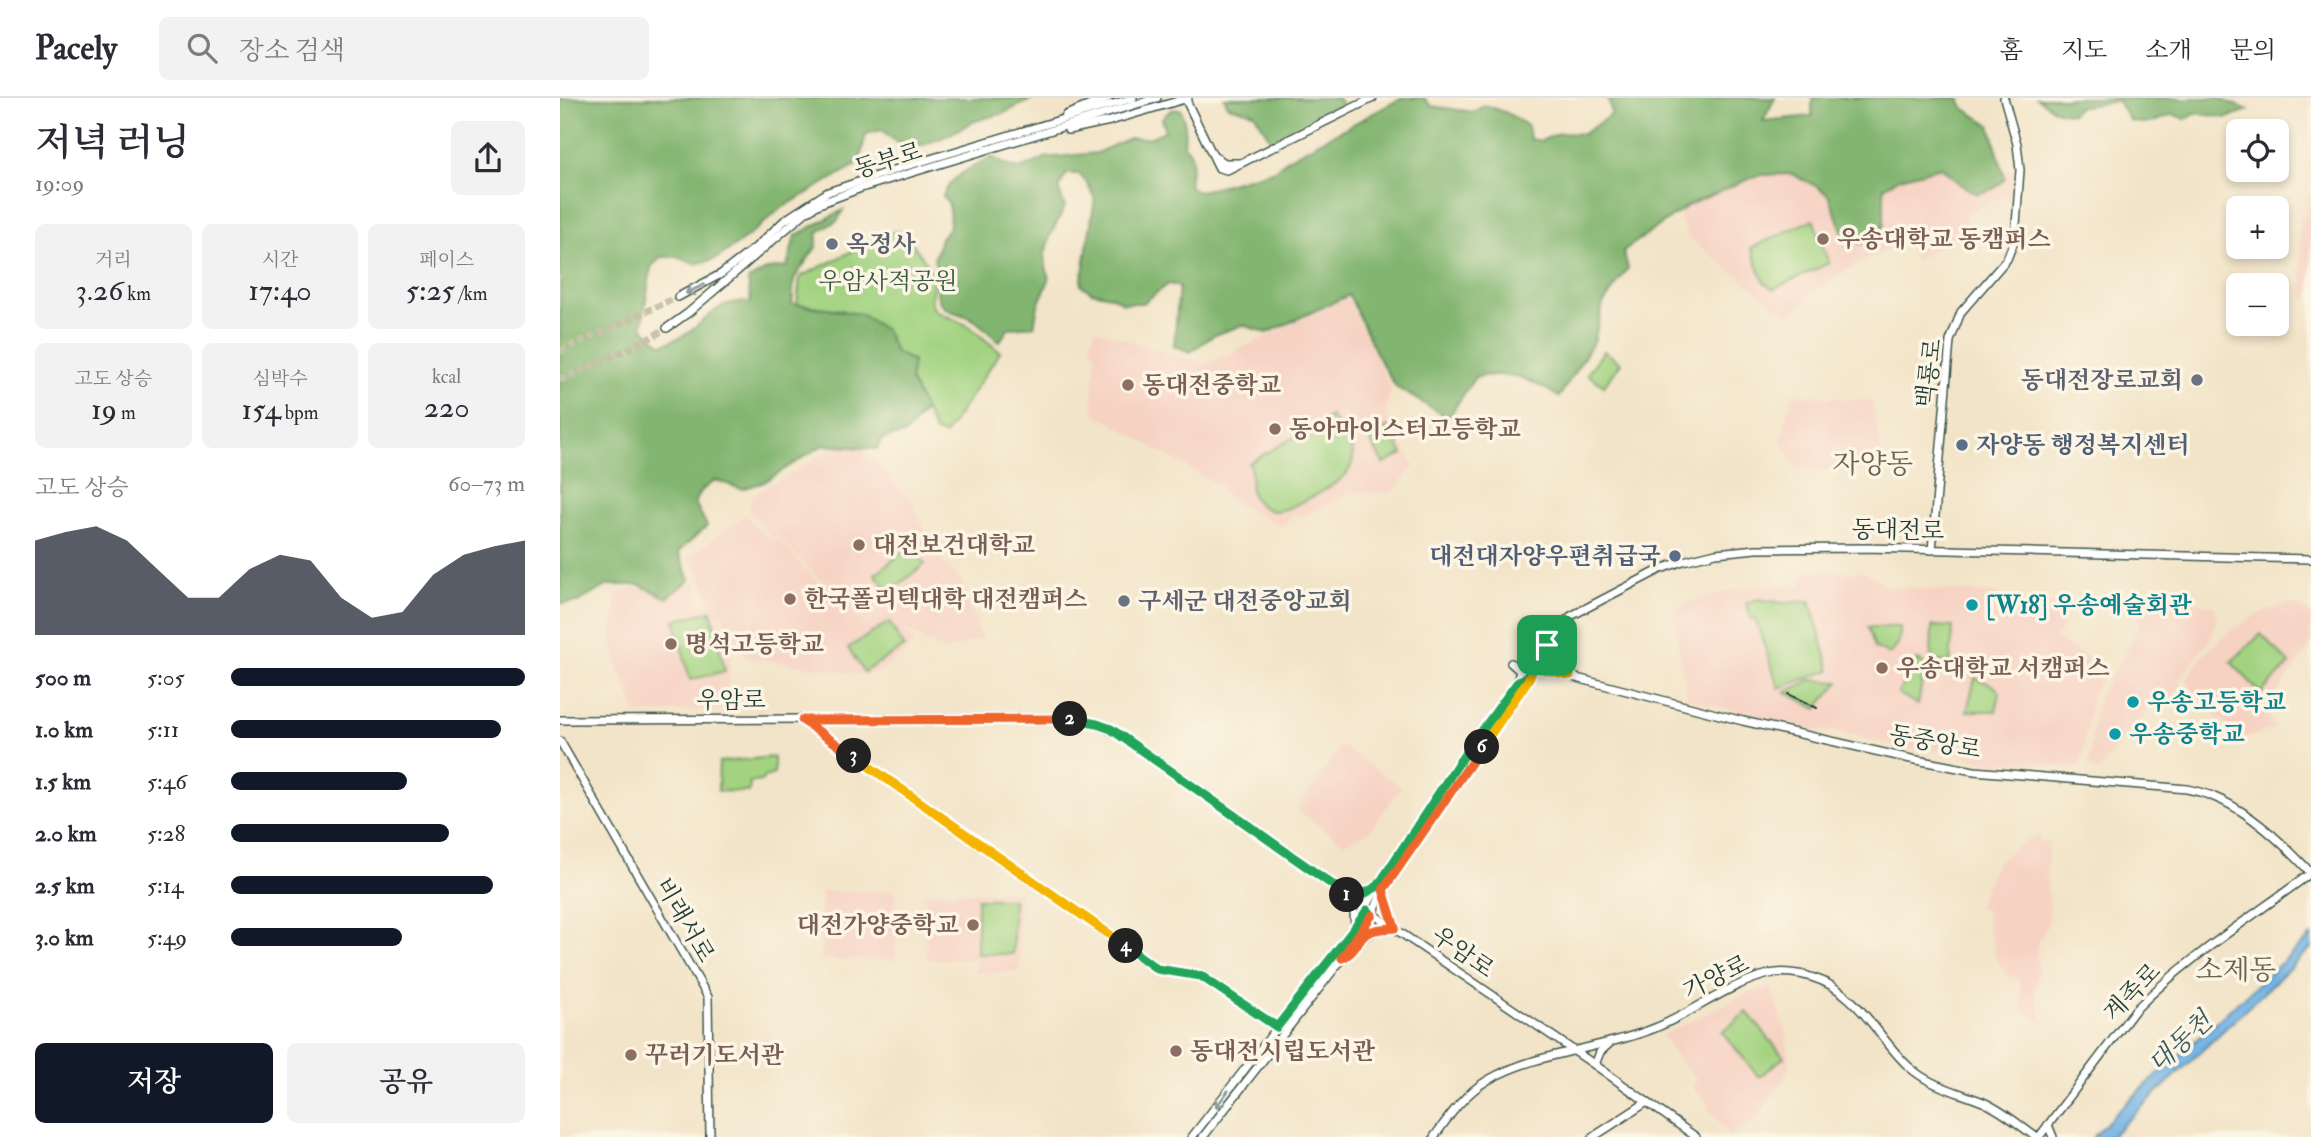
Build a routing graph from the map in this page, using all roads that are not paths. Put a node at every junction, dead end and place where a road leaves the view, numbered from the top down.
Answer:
1 (1108, 98) edge
2 (1133, 98) edge
3 (1157, 98) edge
4 (1186, 98) edge
5 (1373, 98) edge
6 (2004, 98) edge
7 (1025, 135) junction
8 (678, 297) tunnel mouth
9 (667, 328) tunnel mouth
10 (1932, 550) junction
11 (2311, 559) edge
12 (1547, 645) junction
13 (1511, 663) dead end
14 (1534, 667) junction
15 (1529, 675) junction
16 (1570, 675) junction
17 (1517, 683) junction
18 (560, 720) edge
19 (802, 720) junction
20 (560, 741) edge
21 (2311, 873) edge
22 (1381, 888) junction
23 (1353, 900) junction
24 (1370, 912) junction
25 (1395, 928) junction
26 (1354, 929) junction
27 (1342, 958) junction
28 (1277, 1027) junction
29 (1611, 1043) junction
30 (1574, 1051) junction
31 (1595, 1065) junction
32 (1647, 1102) junction
33 (2048, 1125) junction
34 (710, 1137) edge
35 (1192, 1137) edge
36 (1203, 1137) edge
37 (1434, 1137) edge
38 (1593, 1137) edge
39 (1696, 1137) edge
40 (2038, 1137) edge
41 (2053, 1137) edge

1 - 7 main road
2 - 7 main road, 동부로
3 - 7 main road, 동부로
4 - 5 main road
4 - 7 main road
6 - 10 main road, 백룡로
7 -> 8 main road, 동부로
7 - 9 main road, 동부로
10 - 11 main road, 동대전로
10 - 12 main road, 동대전로
12 - 14 main road, 동대전로
12 - 16 main road
13 - 17 main road
14 - 15 main road, 동대전로
14 - 16 main road, 동중앙로
15 - 17 main road, 동대전로
15 - 22 main road, 동대전로
16 - 21 main road, 동중앙로
17 - 22 main road, 동대전로
18 - 19 main road, 우암로
19 - 23 main road, 우암로
19 - 28 main road
20 - 34 main road, 비래서로
21 - 33 main road, 계족로
22 - 23 main road
22 - 24 main road, 동대전로
22 - 25 main road
23 - 24 main road, 우암로
23 - 26 main road
24 - 25 main road, 우암로
24 - 26 main road, 동대전로
24 - 27 main road, 동대전로
25 - 27 main road
25 - 30 main road, 우암로
26 - 28 main road, 동대전로
27 - 36 main road, 동대전로
28 -> 35 main road, 동대전로
29 - 30 main road, 가양로
29 - 31 main road
29 - 40 main road, 가양로
30 - 31 main road, 우암로
30 - 37 main road, 가양로
31 - 32 main road, 우암로
32 - 38 main road
32 - 39 main road, 우암로
33 - 40 main road, 계족로
33 - 41 main road

